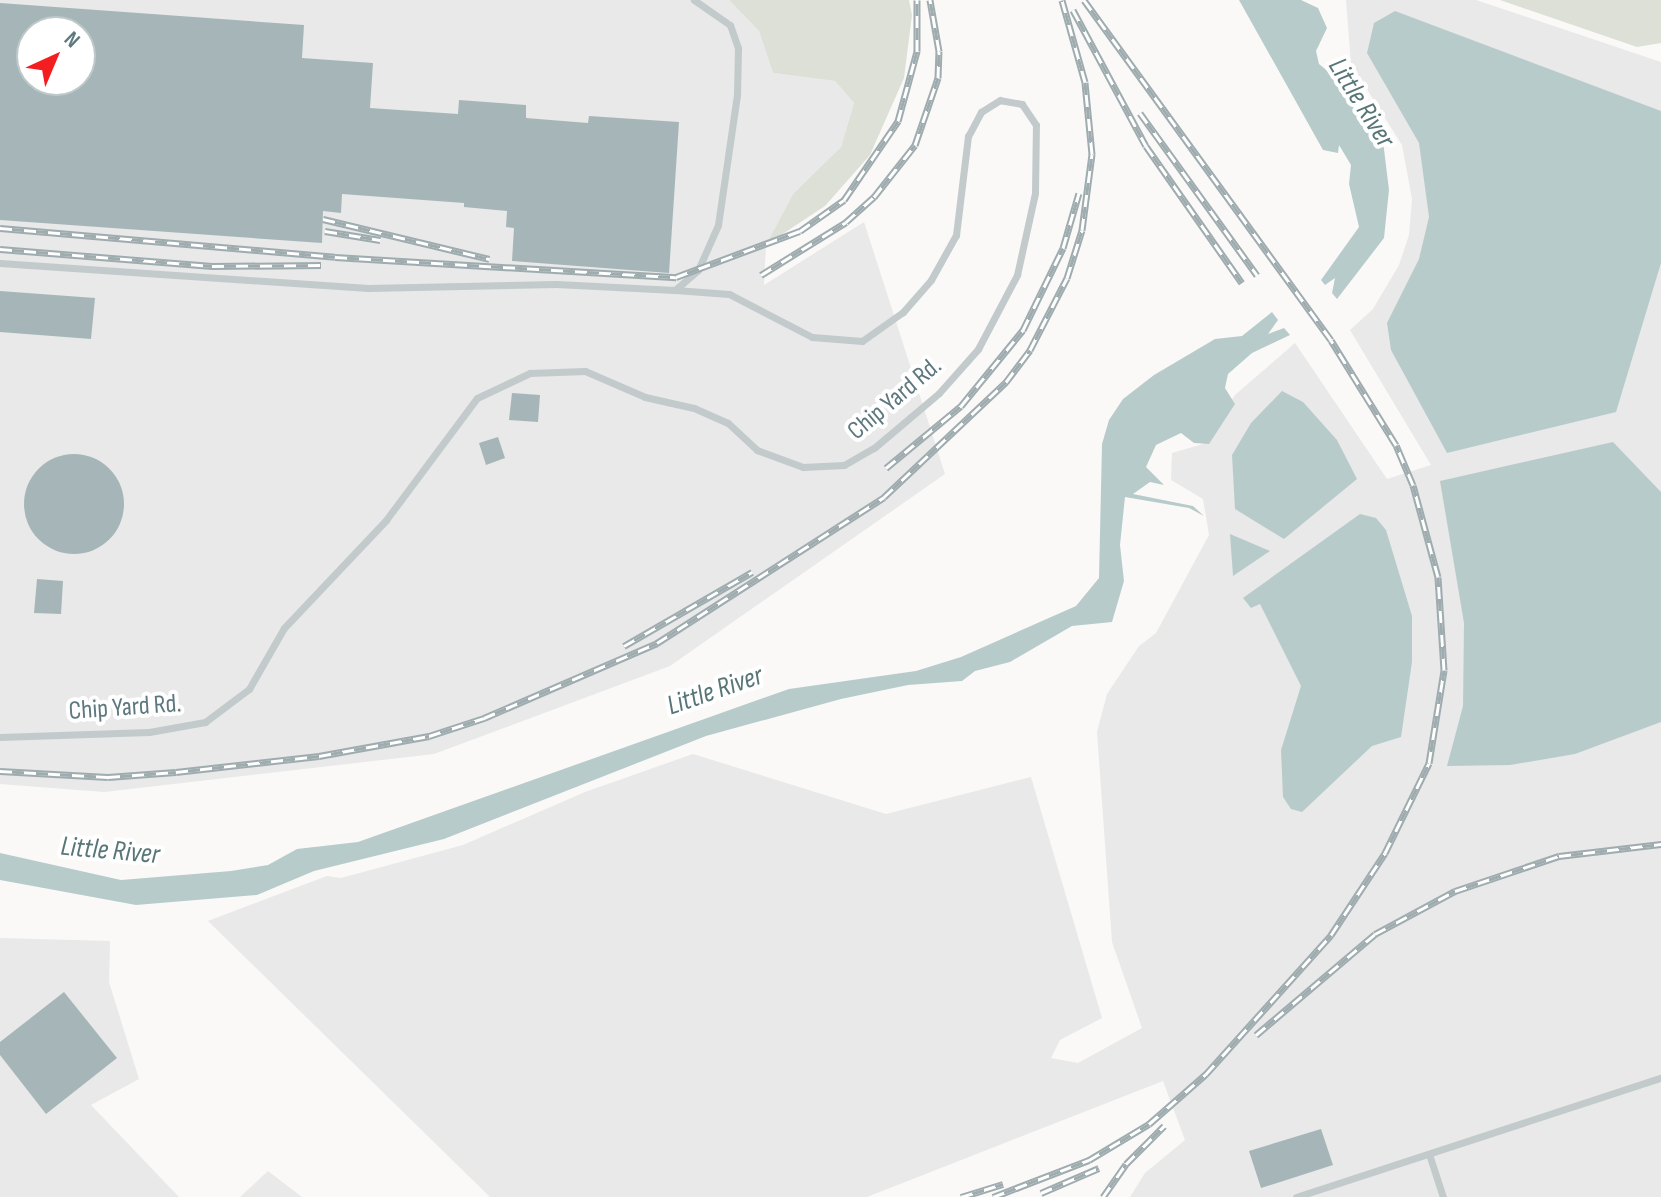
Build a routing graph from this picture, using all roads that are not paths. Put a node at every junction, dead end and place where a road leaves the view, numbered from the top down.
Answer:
1 (694, 0) edge
2 (0, 263) edge
3 (675, 290) junction
4 (0, 737) edge
5 (1661, 1078) edge
6 (1429, 1154) junction
7 (1296, 1197) edge
8 (1443, 1197) edge

1 - 3 lane
2 - 3 lane, Chip Yard Rd.
3 - 4 lane, Chip Yard Rd.
5 - 6 lane
6 - 7 lane
6 - 8 lane

